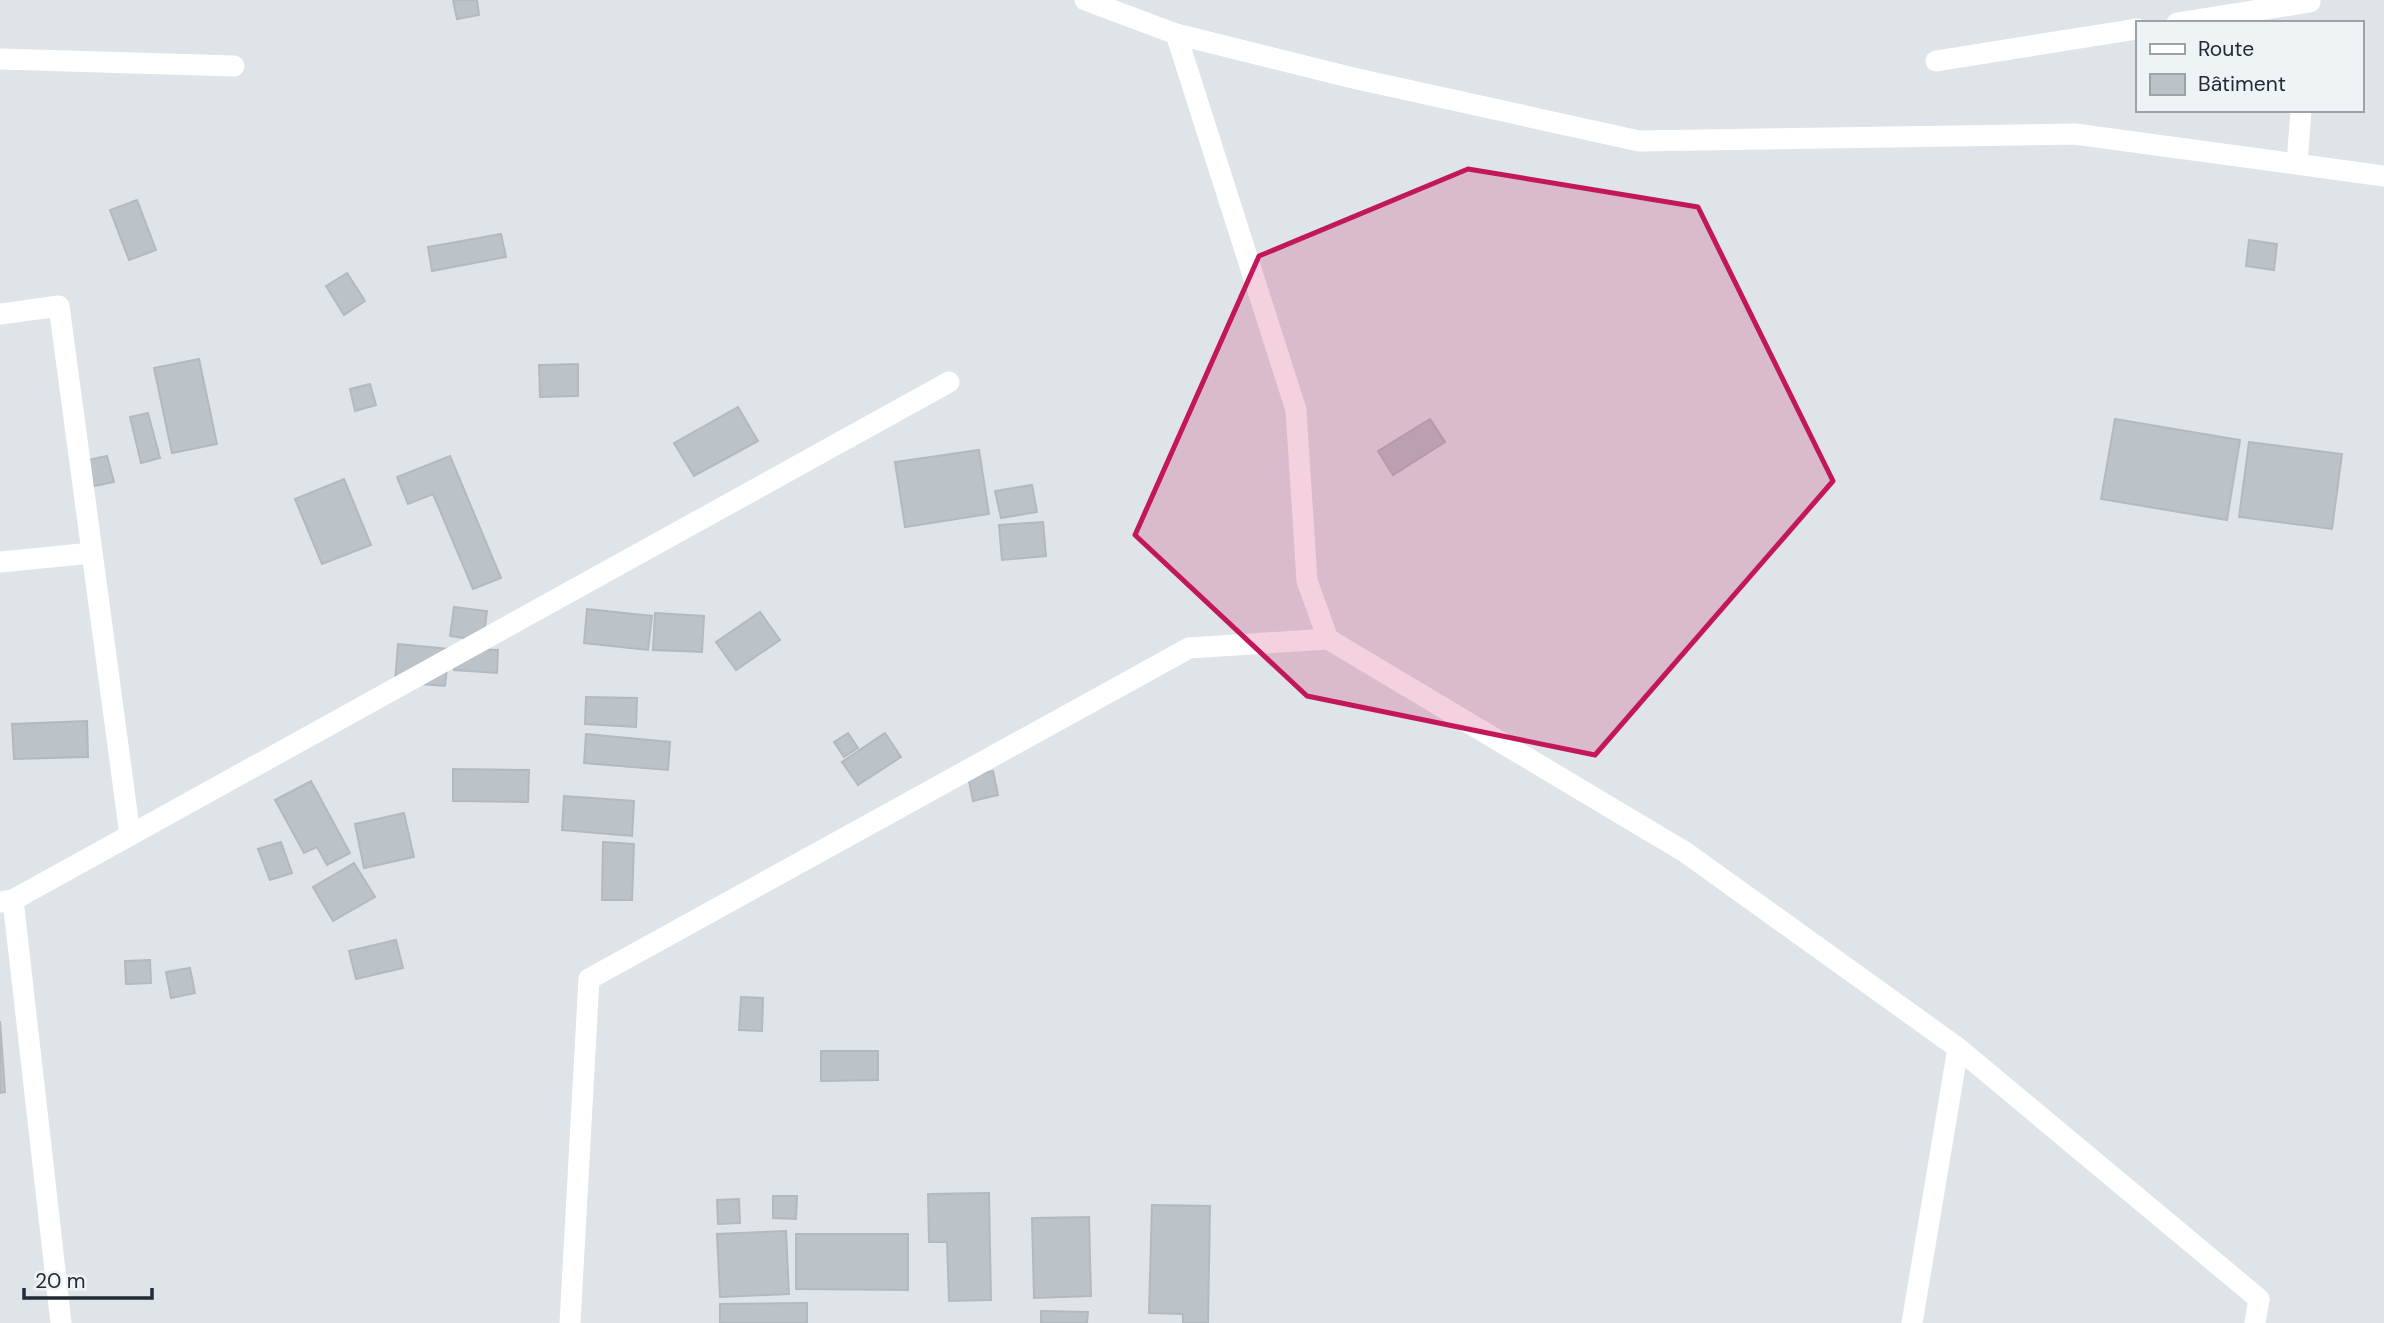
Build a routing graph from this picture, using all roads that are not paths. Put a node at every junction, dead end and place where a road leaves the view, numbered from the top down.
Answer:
1 (1085, 0) edge
2 (2310, 8) edge
3 (2195, 21) edge
4 (2136, 29) edge
5 (1176, 34) junction
6 (0, 59) edge
7 (1936, 61) dead end
8 (234, 66) dead end
9 (2301, 112) edge
10 (2297, 164) junction
11 (2384, 176) edge
12 (0, 314) edge
13 (949, 382) dead end
14 (92, 553) junction
15 (0, 562) edge
16 (1328, 639) junction
17 (130, 835) junction
18 (6, 901) edge
19 (1958, 1048) junction
20 (61, 1323) edge
21 (570, 1323) edge
22 (1912, 1323) edge
23 (2255, 1323) edge

1 - 5 street
2 - 3 street
4 - 7 street
5 - 10 street
5 - 16 street
6 - 8 street
9 - 10 street
10 - 11 street
12 - 14 street
13 - 17 street
14 - 15 street
14 - 17 street
16 - 19 street
16 - 21 street
17 - 18 street
18 - 20 street
19 - 22 street
19 - 23 street

